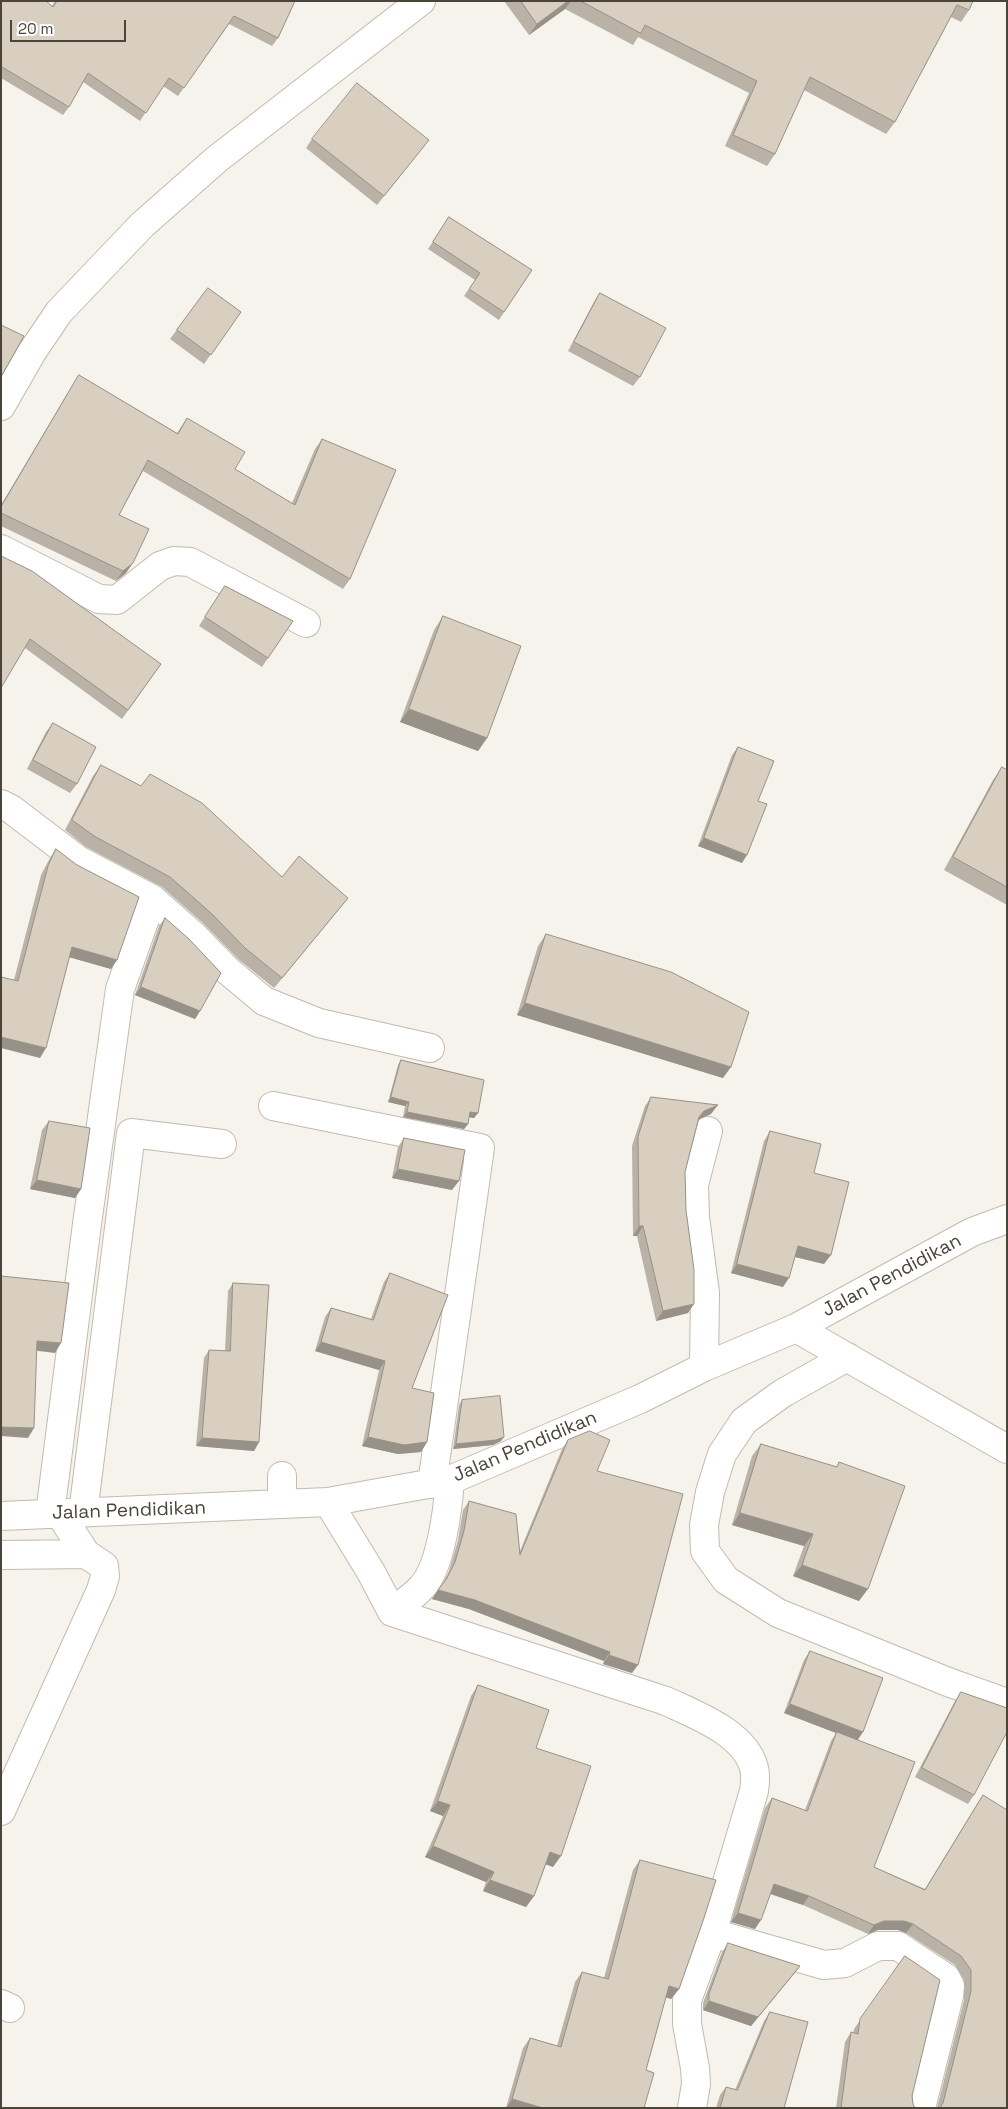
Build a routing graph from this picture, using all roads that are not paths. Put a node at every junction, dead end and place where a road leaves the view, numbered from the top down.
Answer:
1 (421, 1) edge
2 (1, 406) edge
3 (1, 549) edge
4 (306, 623) dead end
5 (1, 804) edge
6 (152, 899) junction
7 (430, 1048) dead end
8 (273, 1106) dead end
9 (708, 1131) dead end
10 (222, 1144) dead end
11 (1007, 1220) edge
12 (796, 1328) junction
13 (847, 1357) junction
14 (704, 1367) junction
15 (1007, 1449) edge
16 (282, 1476) dead end
17 (441, 1482) junction
18 (328, 1502) junction
19 (282, 1504) junction
20 (65, 1514) junction
21 (1, 1516) edge
22 (86, 1554) junction
23 (1, 1555) edge
24 (392, 1612) junction
25 (1007, 1703) edge
26 (1, 1811) edge
27 (712, 1933) junction
28 (692, 2108) edge
29 (921, 2108) edge

1 - 2 street
3 - 4 street
5 - 6 street
6 - 7 street
6 - 20 street
8 - 17 street
9 - 14 street
10 - 20 street
11 - 12 street, Jalan Pendidikan
12 - 13 street
12 - 14 street, Jalan Pendidikan
13 - 15 street
13 - 25 street
14 - 17 street, Jalan Pendidikan
16 - 19 street
17 - 18 street, Jalan Pendidikan
17 - 24 street
18 - 19 street, Jalan Pendidikan
18 - 24 street
19 - 20 street, Jalan Pendidikan
20 - 21 street, Jalan Pendidikan
20 - 22 street
22 - 23 street
22 - 26 street
24 - 27 street
27 - 28 street
27 - 29 street

